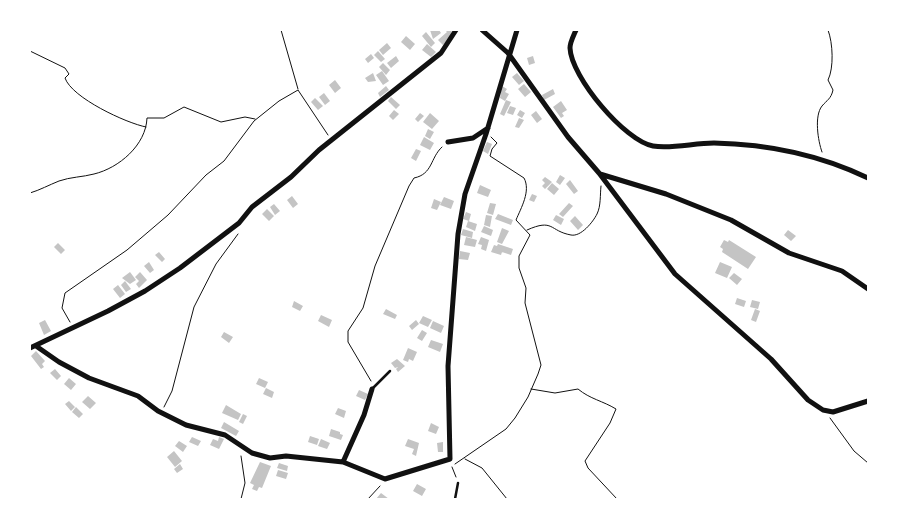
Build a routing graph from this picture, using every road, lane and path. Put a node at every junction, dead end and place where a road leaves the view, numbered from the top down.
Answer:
1 (282, 30) edge
2 (456, 30) edge
3 (482, 30) edge
4 (516, 30) edge
5 (576, 30) edge
6 (828, 30) edge
7 (30, 52) edge
8 (508, 53) junction
9 (298, 90) junction
10 (256, 120) junction
11 (147, 127) junction
12 (487, 131) junction
13 (332, 139) junction
14 (448, 142) joint
15 (826, 162) junction
16 (599, 174) junction
17 (868, 178) edge
18 (30, 194) edge
19 (239, 223) junction
20 (526, 230) junction
21 (868, 289) edge
22 (74, 327) junction
23 (33, 347) edge
24 (390, 371) dead end
25 (531, 388) junction
26 (372, 389) junction
27 (868, 401) edge
28 (823, 410) junction
29 (162, 413) junction
30 (242, 446) junction
31 (465, 459) junction
32 (343, 462) junction
33 (868, 463) edge
34 (452, 466) dead end
35 (385, 479) junction
36 (458, 484) dead end
37 (241, 499) edge
38 (368, 499) edge
39 (455, 499) edge
40 (507, 499) edge
41 (617, 499) edge

1 - 9 path
2 - 13 street
3 - 8 street
4 - 8 street
5 - 15 street
6 - 15 path
7 - 11 path
8 - 12 street
8 - 16 street
9 - 10 path
9 - 13 path
10 - 11 path
10 - 22 path
11 - 18 path
12 - 14 street
12 - 20 path
12 - 35 street
13 - 19 street
14 - 26 path
15 - 17 street
16 - 20 path
16 - 21 street
16 - 28 street
19 - 22 street
19 - 29 path
20 - 25 path
22 - 23 street
23 - 29 street
24 - 26 lane
25 - 31 path
25 - 41 path
26 - 32 street
27 - 28 street
28 - 33 path
29 - 30 street
30 - 32 street
30 - 37 path
31 - 34 path
31 - 40 path
32 - 35 street
35 - 38 path
36 - 39 lane

